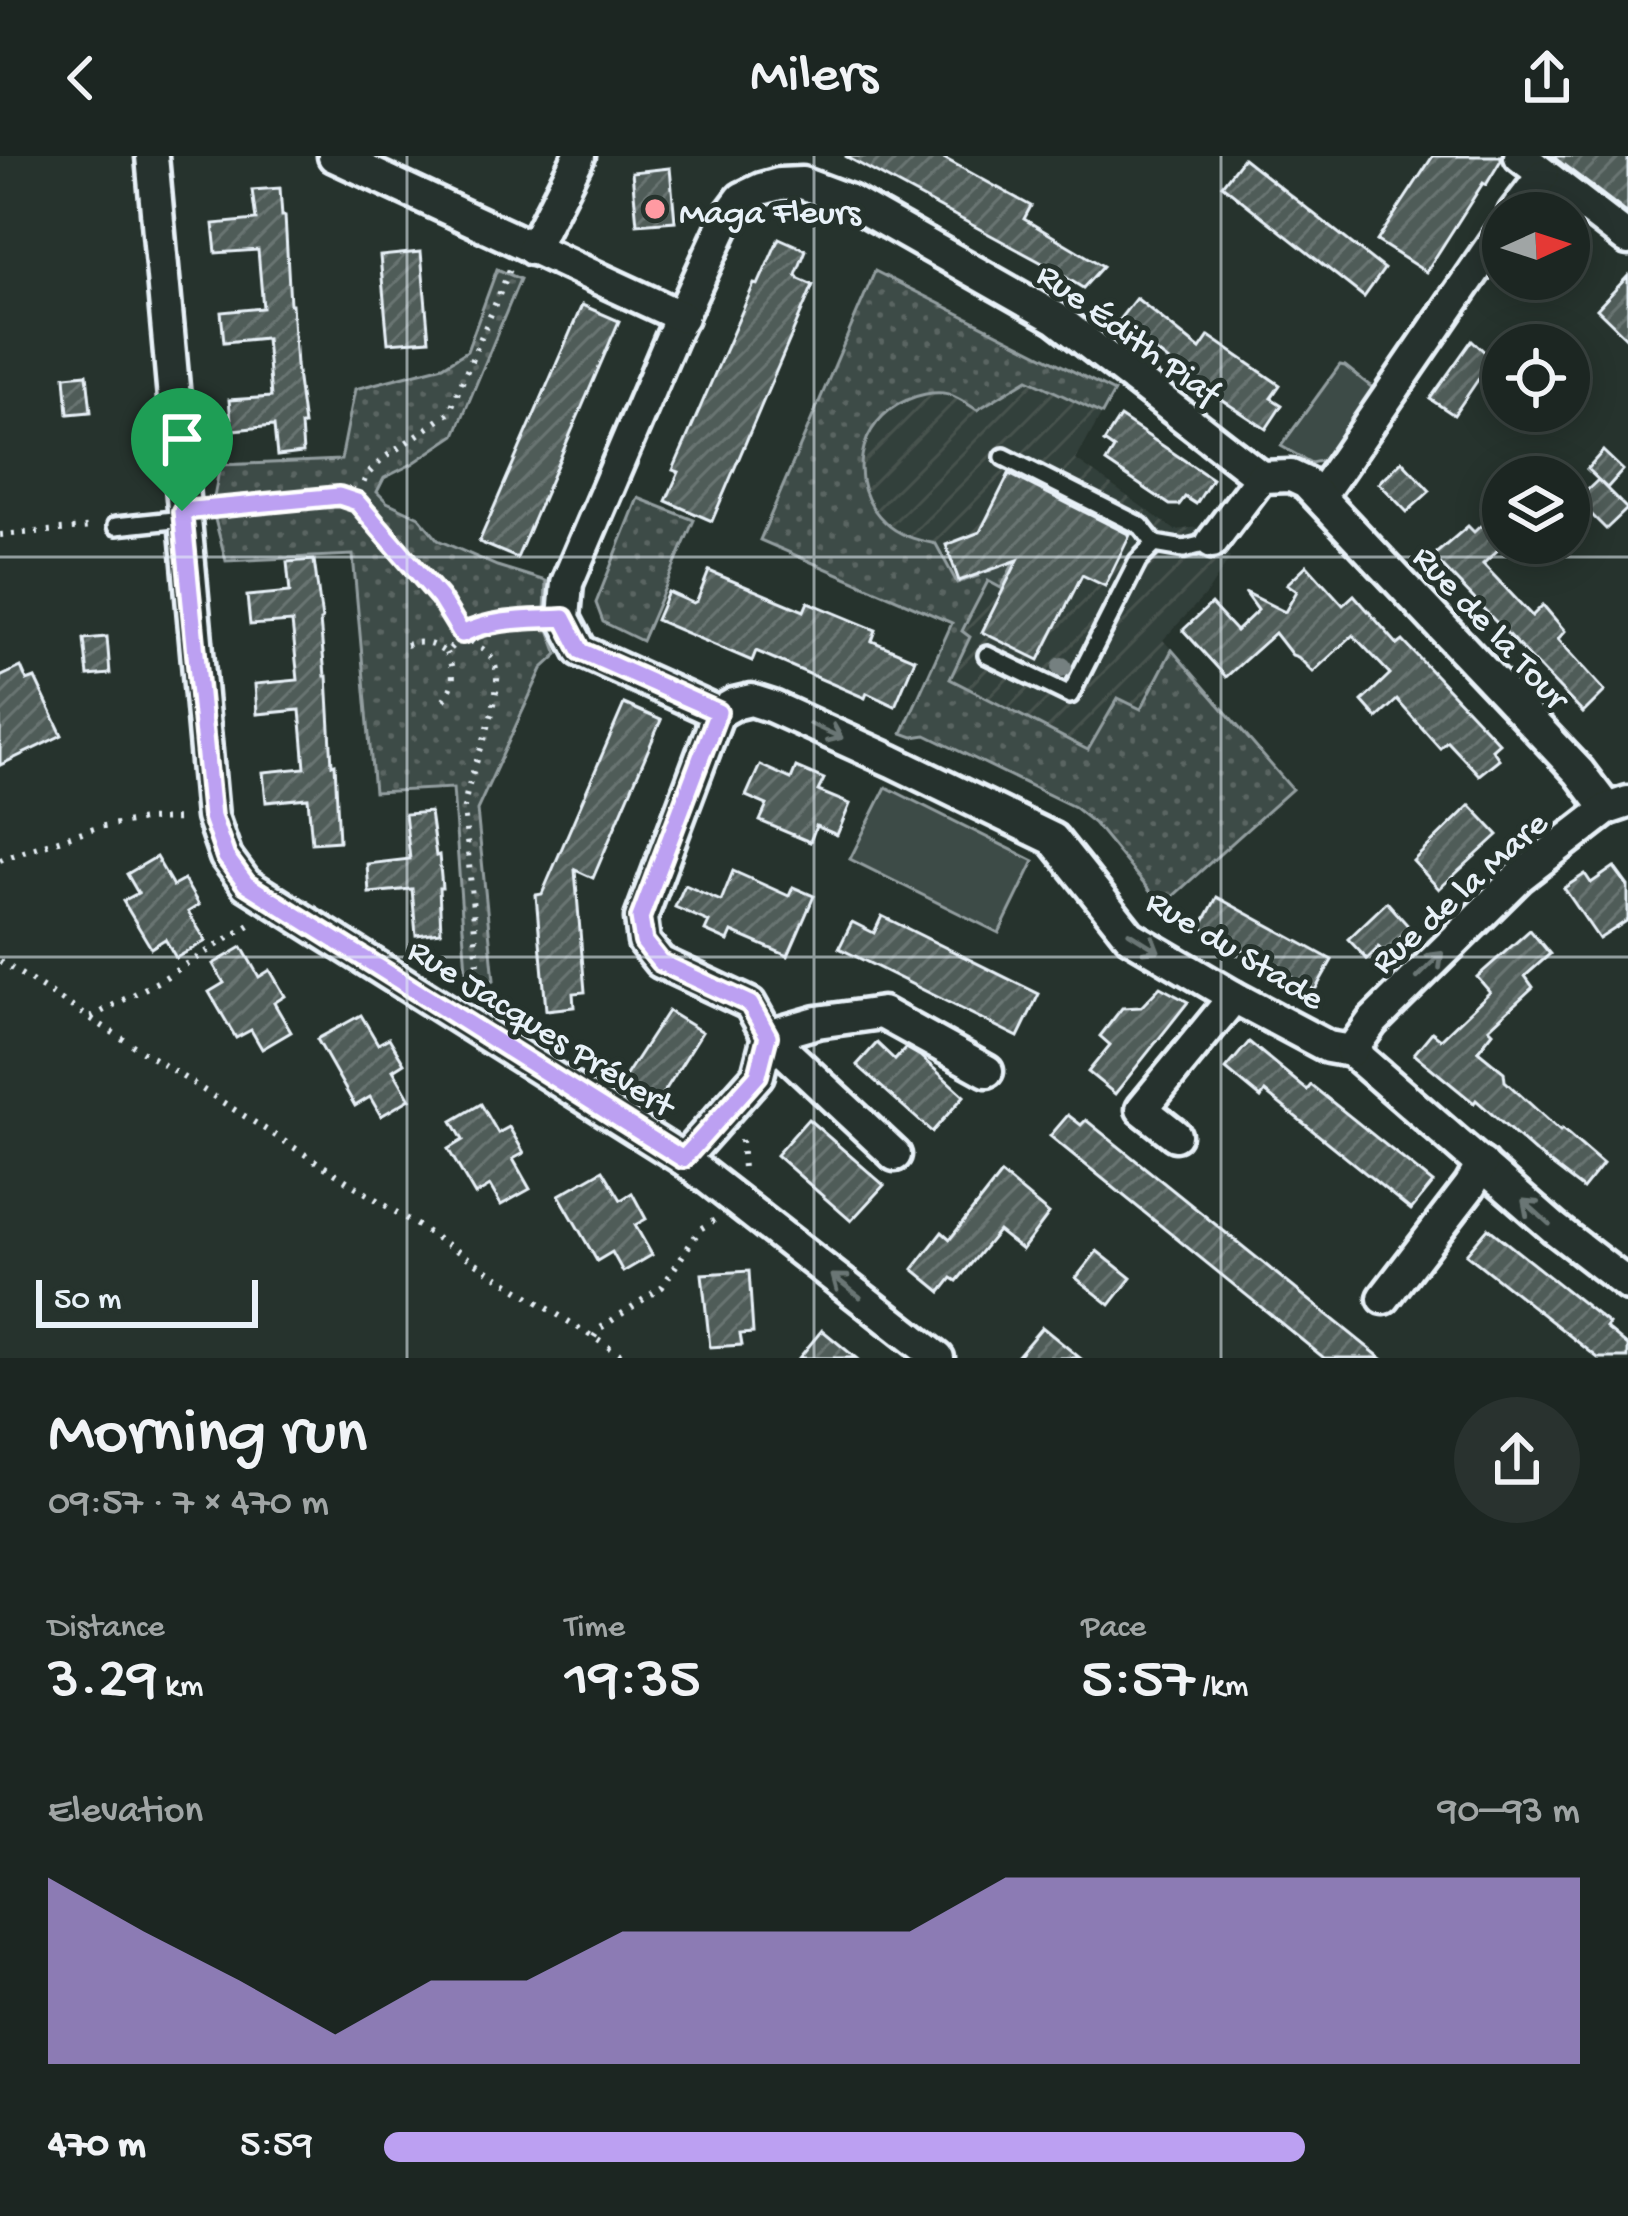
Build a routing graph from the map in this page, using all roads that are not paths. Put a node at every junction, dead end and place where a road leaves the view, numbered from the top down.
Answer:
1 (152, 156) edge
2 (334, 156) edge
3 (579, 156) edge
4 (1532, 165) edge
5 (1628, 239) edge
6 (522, 257) junction
7 (1482, 260) edge
8 (682, 317) junction
9 (1004, 457) dead end
10 (1261, 478) junction
11 (1320, 496) junction
12 (183, 515) junction
13 (116, 526) road end
14 (1212, 542) joint
15 (1155, 544) junction
16 (986, 655) dead end
17 (718, 712) junction
18 (1618, 806) edge
19 (1234, 997) junction
20 (768, 1036) junction
21 (1351, 1051) junction
22 (987, 1071) dead end
23 (1175, 1135) dead end
24 (895, 1155) dead end
25 (683, 1159) junction
26 (1482, 1164) junction
27 (1628, 1285) edge
28 (1384, 1298) dead end
29 (938, 1358) edge

1 - 12 street, Rue Jacques Prévert
2 - 6 street
3 - 6 street
4 - 5 street
6 - 8 street
7 - 11 street
8 - 10 street, Rue Édith Piaf
8 - 17 street
9 - 15 lane
10 - 11 street, Rue de la Tour
10 - 14 street
11 - 18 street, Rue de la Tour
12 - 13 lane
12 - 25 street, Rue Jacques Prévert
14 - 15 lane
15 - 16 lane
17 -> 19 street, Rue du Stade
17 - 20 street
21 -> 18 street, Rue de la Mare
19 - 21 street, Rue du Stade
19 - 23 street
20 - 22 street
20 - 24 street
20 - 25 street, Rue Jacques Prévert
21 - 26 street, Rue du Stade
29 -> 25 street
27 -> 26 street, Rue du Stade
26 - 28 street

